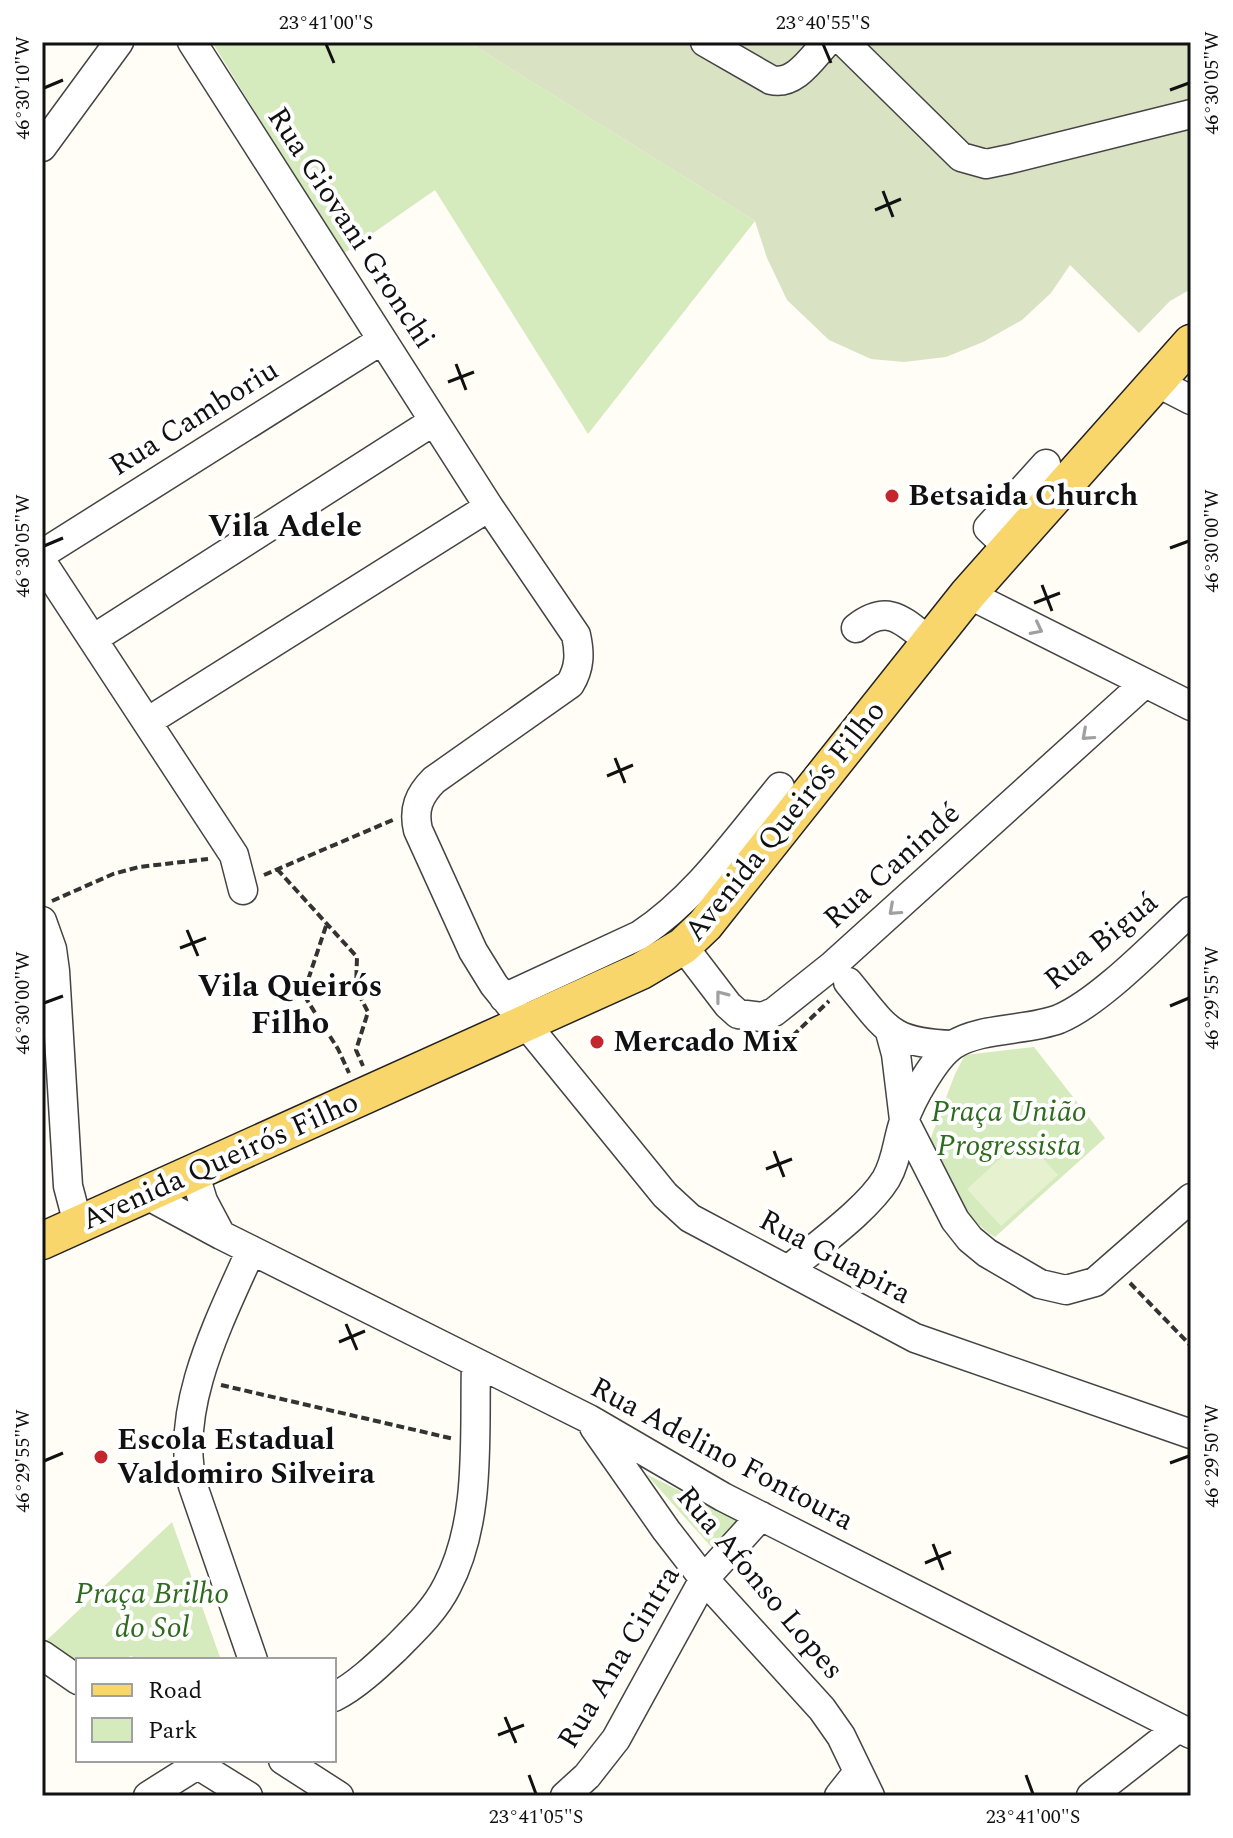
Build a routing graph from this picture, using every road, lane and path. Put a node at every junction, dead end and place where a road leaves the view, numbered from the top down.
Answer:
1 (119, 42) edge
2 (192, 42) edge
3 (705, 42) edge
4 (827, 42) edge
5 (844, 42) edge
6 (1191, 114) edge
7 (42, 147) edge
8 (382, 340) junction
9 (1191, 343) edge
10 (1156, 382) junction
11 (1191, 400) edge
12 (434, 421) junction
13 (1046, 464) dead end
14 (489, 507) junction
15 (1027, 507) junction
16 (42, 554) edge
17 (42, 562) edge
18 (968, 594) junction
19 (856, 628) dead end
20 (93, 639) junction
21 (929, 641) junction
22 (1145, 683) junction
23 (1191, 706) edge
24 (147, 722) junction
25 (780, 787) dead end
26 (396, 819) dead end
27 (234, 855) junction
28 (277, 869) junction
29 (243, 886) joint
30 (42, 906) edge
31 (1191, 911) edge
32 (42, 921) edge
33 (326, 926) junction
34 (683, 946) junction
35 (848, 982) dead end
36 (515, 1011) junction
37 (50, 1025) edge
38 (890, 1032) junction
39 (953, 1045) junction
40 (367, 1095) junction
41 (904, 1120) junction
42 (194, 1172) junction
43 (145, 1194) junction
44 (1191, 1198) edge
45 (78, 1224) junction
46 (221, 1235) junction
47 (42, 1241) edge
48 (251, 1250) junction
49 (1114, 1266) junction
50 (788, 1270) junction
51 (1191, 1346) edge
52 (476, 1363) junction
53 (199, 1380) junction
54 (589, 1419) junction
55 (1191, 1434) edge
56 (474, 1444) junction
57 (761, 1516) junction
58 (704, 1579) junction
59 (42, 1655) edge
60 (252, 1658) edge
61 (76, 1679) edge
62 (336, 1695) edge
63 (1185, 1731) edge
64 (196, 1762) edge
65 (198, 1762) edge
66 (285, 1762) edge
67 (864, 1784) edge
68 (321, 1791) edge
69 (157, 1793) edge
70 (248, 1796) edge
71 (565, 1796) edge
72 (839, 1796) edge
73 (1091, 1796) edge

1 - 7 street
2 - 8 street, Rua Giovani Gronchi
3 - 4 street
5 - 6 street
8 - 12 street, Rua Giovani Gronchi
8 - 16 street, Rua Camboriu
9 - 10 main road, Avenida Queirós Filho
10 - 11 street
10 - 15 main road, Avenida Queirós Filho
12 - 14 street, Rua Giovani Gronchi
12 - 20 street
13 - 15 street
14 - 24 street
14 - 36 street, Rua Giovani Gronchi
15 - 18 main road, Avenida Queirós Filho
17 - 20 street
18 - 21 main road, Avenida Queirós Filho
18 -> 22 street
19 - 21 street
20 - 24 street
21 - 34 main road, Avenida Queirós Filho
22 - 23 street
22 -> 34 street, Rua Canindé
24 - 27 street
25 - 36 street, Avenida Queirós Filho
26 - 28 path
27 - 29 street
27 - 30 path
28 - 29 path
28 - 33 path
31 - 39 street, Rua Biguá
32 - 37 street
33 - 40 path
33 - 40 path
34 - 36 main road, Avenida Queirós Filho
35 - 38 street
36 - 40 main road, Avenida Queirós Filho
36 - 50 street, Rua Guapira
37 - 45 street
38 - 39 street
38 - 41 street
39 - 41 street
40 - 42 main road, Avenida Queirós Filho
41 - 49 street
41 - 50 street
42 - 43 main road, Avenida Queirós Filho
42 - 46 street
43 - 45 main road, Avenida Queirós Filho
43 - 46 street, Rua Adelino Fontoura
44 - 49 street
45 - 47 main road, Avenida Queirós Filho
46 - 48 street, Rua Adelino Fontoura
48 - 52 street, Rua Adelino Fontoura
48 - 53 street
49 - 51 path
50 - 55 street, Rua Guapira
52 - 54 street, Rua Adelino Fontoura
52 - 56 street
53 - 56 path
53 - 60 street
54 - 57 street, Rua Adelino Fontoura
54 - 58 street, Rua Afonso Lopes
56 - 62 street
57 - 58 street, Rua Ana Cintra
57 - 63 street, Rua Adelino Fontoura
58 - 67 street, Rua Afonso Lopes
58 - 71 street, Rua Ana Cintra
59 - 61 street
63 - 73 street
64 - 69 street
65 - 70 street
66 - 68 street
67 - 72 street

